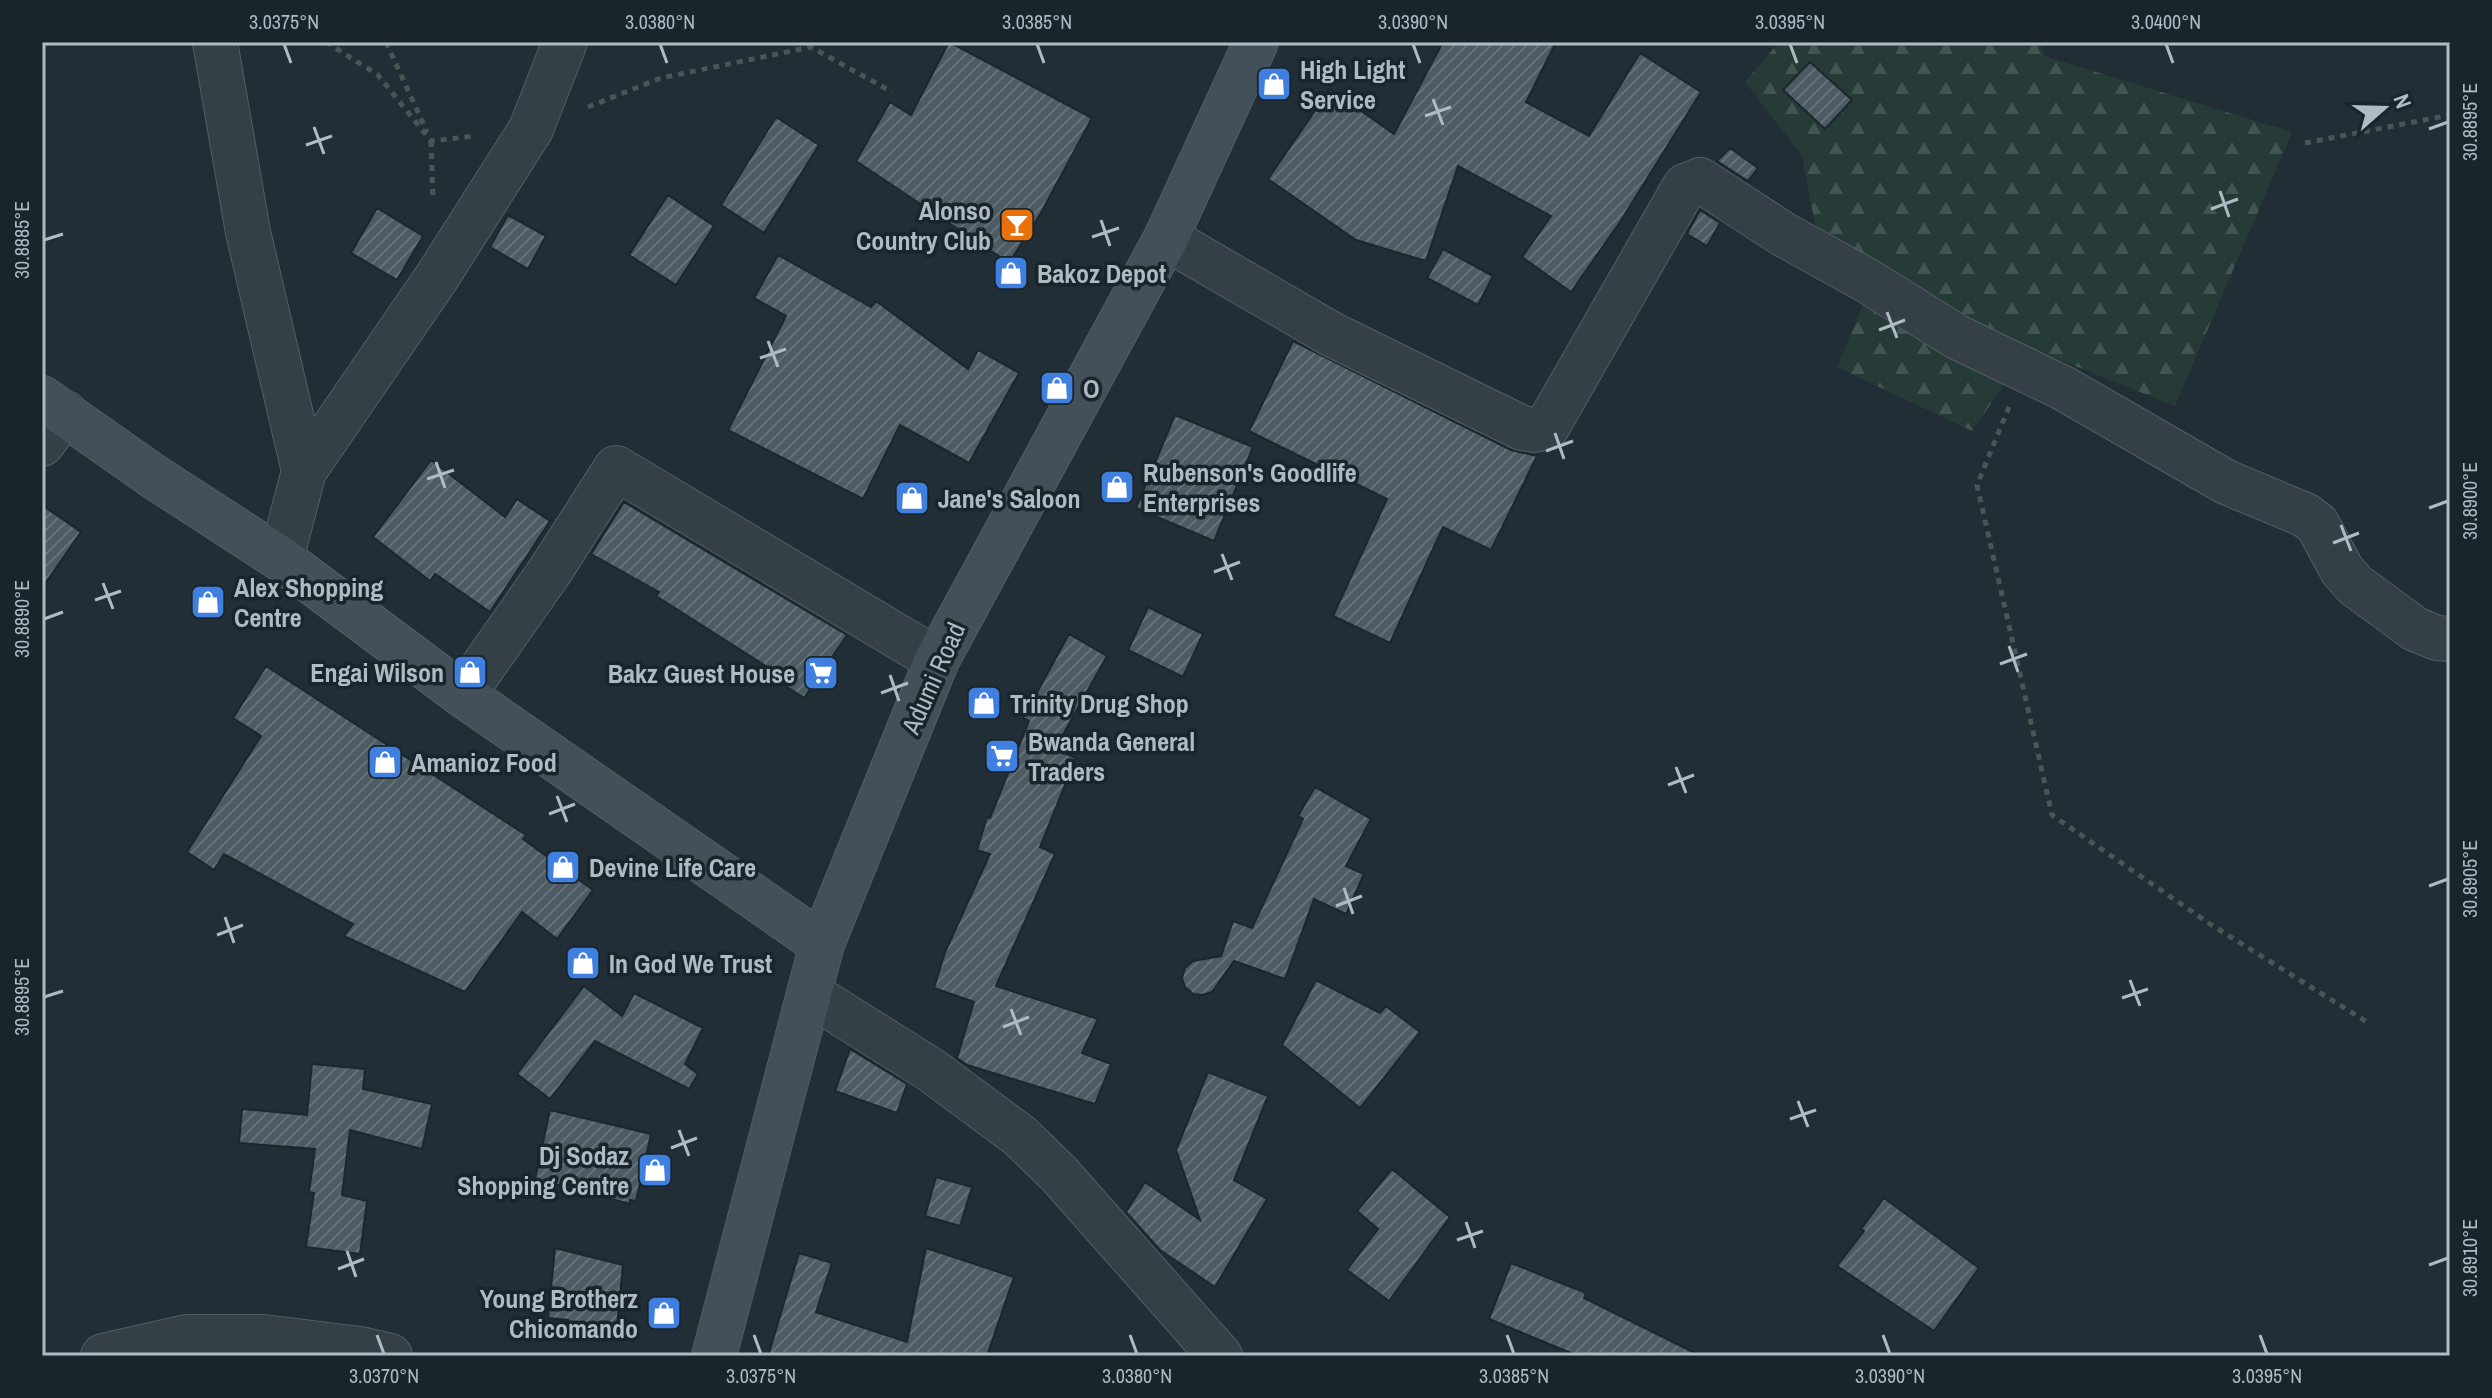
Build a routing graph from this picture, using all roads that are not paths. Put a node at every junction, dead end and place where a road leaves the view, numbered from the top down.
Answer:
1 (215, 42) edge
2 (565, 42) edge
3 (1256, 42) edge
4 (1166, 238) junction
5 (50, 418) edge
6 (304, 471) junction
7 (281, 559) junction
8 (2450, 639) edge
9 (937, 660) junction
10 (463, 695) junction
11 (822, 944) junction
12 (810, 994) junction
13 (103, 1356) edge
14 (390, 1356) edge
15 (714, 1356) edge
16 (1220, 1356) edge

1 - 6 street
2 - 6 street
3 - 4 main road, Adumi Road
4 - 8 street
4 - 9 main road, Adumi Road
5 - 7 main road
6 - 7 street
7 - 10 main road
9 - 10 street
9 - 11 main road, Adumi Road
10 - 11 main road
11 - 12 main road, Adumi Road
12 - 15 main road, Adumi Road
12 - 16 street
13 - 14 street

